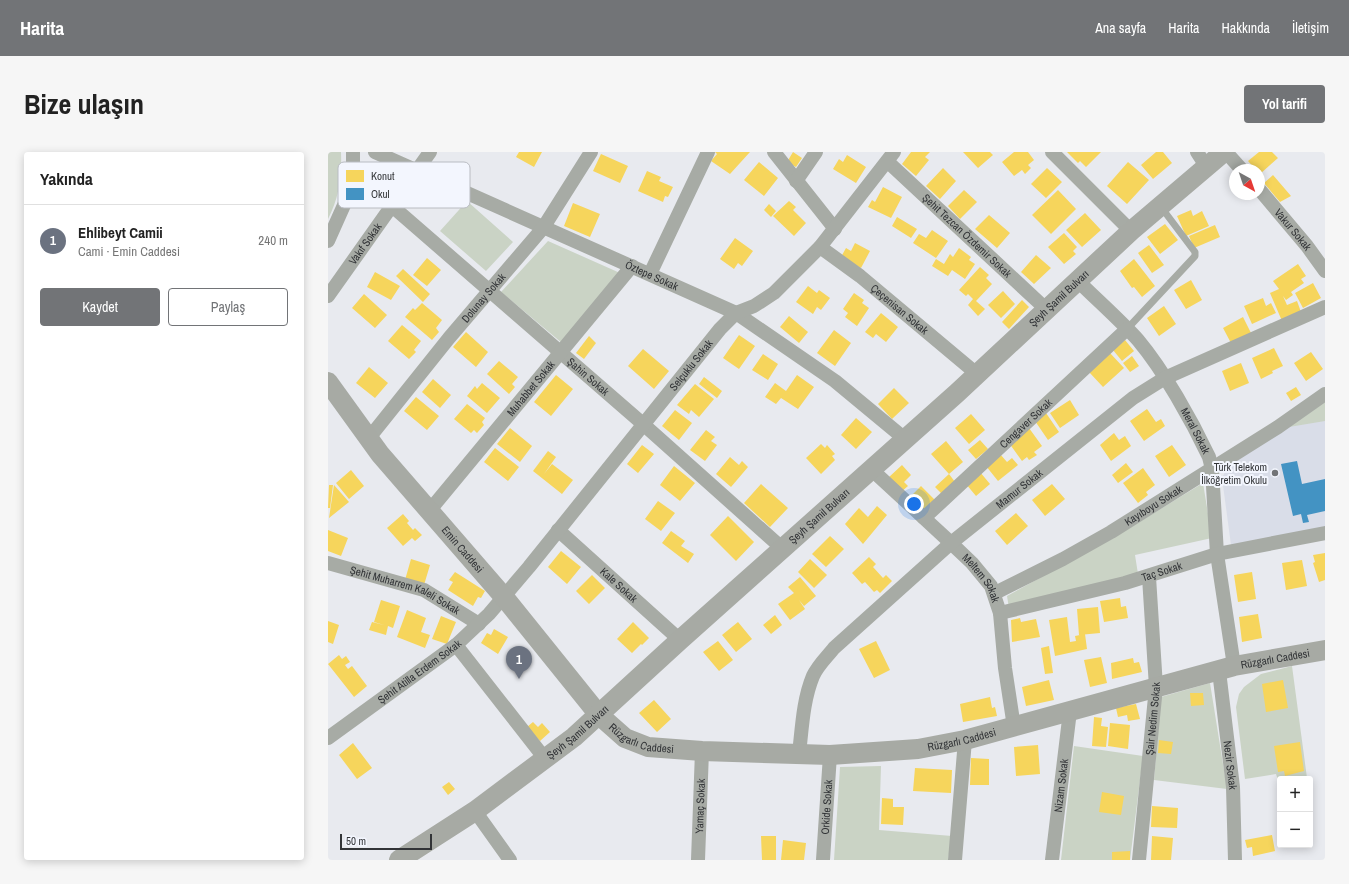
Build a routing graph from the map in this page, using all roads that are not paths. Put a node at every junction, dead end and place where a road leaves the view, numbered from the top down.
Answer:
1 (353, 152) edge
2 (375, 152) edge
3 (430, 152) edge
4 (591, 152) edge
5 (708, 152) edge
6 (774, 152) edge
7 (816, 152) edge
8 (1052, 152) edge
9 (1225, 152) edge
10 (891, 157) edge
11 (1201, 159) edge
12 (353, 162) edge
13 (399, 162) edge
14 (423, 162) edge
15 (1236, 164) edge
16 (796, 181) junction
17 (470, 194) edge
18 (1265, 196) edge
19 (1160, 206) junction
20 (342, 208) edge
21 (391, 208) edge
22 (394, 208) edge
23 (543, 228) junction
24 (835, 229) junction
25 (1131, 231) junction
26 (328, 241) edge
27 (820, 247) junction
28 (1323, 262) edge
29 (632, 266) junction
30 (344, 273) junction
31 (650, 274) junction
32 (1077, 280) junction
33 (328, 281) edge
34 (490, 289) junction
35 (328, 296) edge
36 (1325, 307) edge
37 (1046, 310) junction
38 (736, 313) junction
39 (1127, 329) junction
40 (561, 353) junction
41 (977, 374) junction
42 (1165, 378) junction
43 (328, 382) edge
44 (1325, 394) edge
45 (643, 424) junction
46 (369, 438) junction
47 (905, 438) junction
48 (871, 469) junction
49 (1212, 469) junction
50 (430, 510) junction
51 (924, 518) junction
52 (558, 530) junction
53 (1325, 533) edge
54 (951, 543) junction
55 (783, 549) junction
56 (1217, 554) junction
57 (328, 563) edge
58 (1148, 577) junction
59 (995, 593) junction
60 (504, 597) junction
61 (1000, 613) junction
62 (479, 624) junction
63 (680, 640) junction
64 (456, 645) junction
65 (1325, 650) edge
66 (1227, 668) junction
67 (1156, 687) junction
68 (1070, 711) junction
69 (599, 716) junction
70 (1014, 727) junction
71 (328, 738) edge
72 (965, 740) junction
73 (702, 751) junction
74 (799, 754) junction
75 (830, 755) junction
76 (546, 760) junction
77 (475, 811) junction
78 (399, 860) edge
79 (510, 860) edge
80 (698, 860) edge
81 (823, 860) edge
82 (955, 860) edge
83 (1052, 860) edge
84 (1139, 860) edge
85 (1235, 860) edge

1 - 12 street
2 - 13 street, Öztepe Sokak
3 - 14 street, Vakıf Sokak
4 - 23 street, Dolunay Sokak
5 - 31 street
6 - 16 street
7 - 16 street
8 - 25 street
9 - 11 street, Şeyh Şamil Bulvarı
9 - 15 street
10 - 24 street, Selçuklu Sokak
10 - 37 street, Şehit Tezcan Özdemir Sokak
11 - 19 street, Şeyh Şamil Bulvarı
16 - 24 street
17 - 23 street, Öztepe Sokak
18 - 28 street, Vakur Sokak
19 - 25 street, Şeyh Şamil Bulvarı
19 - 39 lane
20 - 26 street
21 - 30 street, Vakıf Sokak
22 - 34 street, Şahin Sokak
23 - 29 street, Öztepe Sokak
23 - 34 street, Dolunay Sokak
24 - 27 street, Selçuklu Sokak
25 - 32 street, Şeyh Şamil Bulvarı
27 - 38 street, Selçuklu Sokak
27 - 41 street, Çeçenisan Sokak
29 - 31 street, Öztepe Sokak
29 - 40 street, Muhabbet Sokak
30 - 33 street
30 - 35 street, Vakıf Sokak
31 - 38 street, Öztepe Sokak
32 - 37 street, Şeyh Şamil Bulvarı
32 - 39 street, Meral Sokak
34 - 40 street, Şahin Sokak
34 - 46 street, Dolunay Sokak
36 - 42 street, Mamur Sokak
37 - 41 street, Şeyh Şamil Bulvarı
38 - 45 street, Selçuklu Sokak
38 - 47 street, Öztepe Sokak
39 - 42 street, Meral Sokak
39 - 51 street, Cengaver Sokak
40 - 45 street, Şahin Sokak
40 - 50 street, Muhabbet Sokak
41 - 47 street, Şeyh Şamil Bulvarı
42 - 49 street, Meral Sokak
42 - 54 street, Mamur Sokak
43 - 46 street, Emin Caddesi
44 - 49 street, Kayıboyu Sokak
45 - 52 street, Selçuklu Sokak
45 - 55 street, Şahin Sokak
46 - 50 street, Emin Caddesi
47 - 48 street, Şeyh Şamil Bulvarı
48 - 51 street, Meltem Sokak
48 - 55 street, Şeyh Şamil Bulvarı
49 - 56 street, Meral Sokak
49 - 59 street, Kayıboyu Sokak
50 - 60 street, Emin Caddesi
51 - 54 street, Meltem Sokak
52 - 60 street, Selçuklu Sokak
52 - 63 street, Kale Sokak
53 - 56 street, Taç Sokak
54 - 59 street, Meltem Sokak
54 - 74 street, Mamur Sokak
55 - 63 street, Şeyh Şamil Bulvarı
56 - 58 street, Taç Sokak
56 - 66 street, Meral Sokak
57 - 62 street, Şehit Muharrem Kaleli Sokak
58 - 61 street, Taç Sokak
58 - 67 street, Şair Nedim Sokak
59 - 61 street, Meltem Sokak
60 - 62 street, Şehit Atilla Erdem Sokak
60 - 69 street, Emin Caddesi
61 - 70 street, Meltem Sokak
62 - 64 street, Şehit Atilla Erdem Sokak
63 - 69 street, Şeyh Şamil Bulvarı
64 - 71 street, Şehit Atilla Erdem Sokak
64 - 76 street
65 - 66 street, Rüzgarlı Caddesi
66 - 67 street, Rüzgarlı Caddesi
66 - 85 street, Nezir Sokak
67 - 68 street, Rüzgarlı Caddesi
67 - 84 street, Şair Nedim Sokak
68 - 70 street, Rüzgarlı Caddesi
68 - 83 street, Nizam Sokak
69 - 73 street, Rüzgarlı Caddesi
69 - 76 street, Şeyh Şamil Bulvarı
70 - 72 street, Rüzgarlı Caddesi
72 - 75 street, Rüzgarlı Caddesi
72 - 82 street
73 - 74 street, Rüzgarlı Caddesi
73 - 80 street, Yamaç Sokak
74 - 75 street, Rüzgarlı Caddesi
75 - 81 street, Orkide Sokak
76 - 77 street, Şeyh Şamil Bulvarı
77 - 78 street, Şeyh Şamil Bulvarı
77 - 79 street

